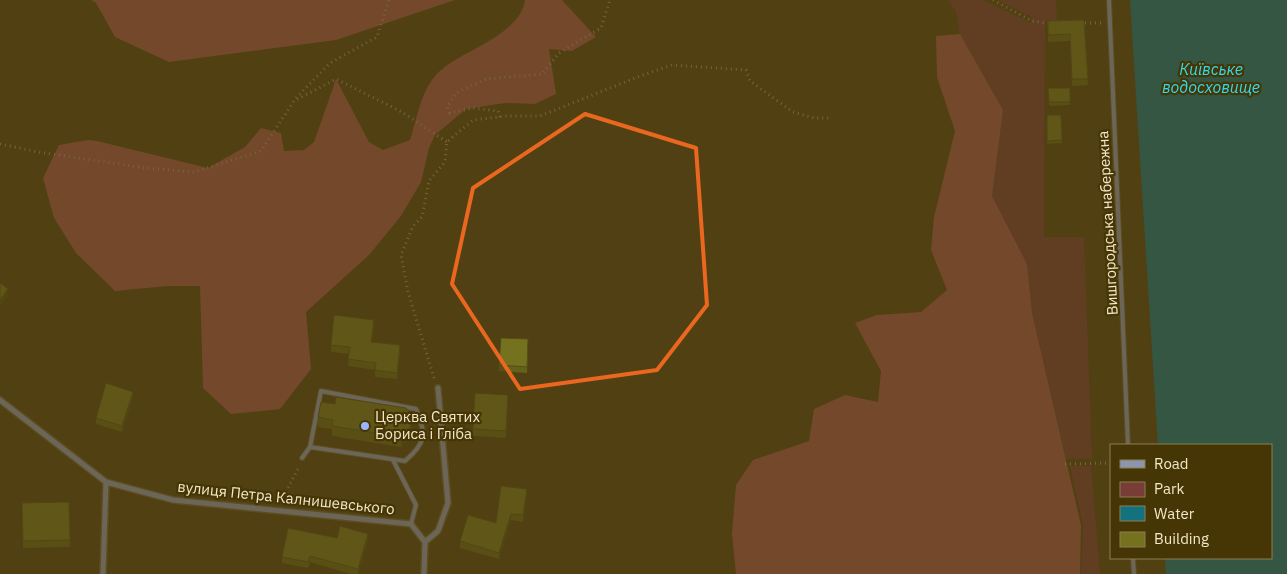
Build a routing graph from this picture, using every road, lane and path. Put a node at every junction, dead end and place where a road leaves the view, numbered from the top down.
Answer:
1 (390, 0) edge
2 (610, 0) edge
3 (993, 0) edge
4 (1109, 0) edge
5 (1110, 23) junction
6 (1056, 24) edge
7 (1076, 24) edge
8 (294, 100) junction
9 (500, 117) junction
10 (829, 118) dead end
11 (447, 142) junction
12 (0, 144) edge
13 (438, 388) joint
14 (0, 400) edge
15 (1128, 444) edge
16 (310, 447) junction
17 (302, 458) dead end
18 (393, 459) junction
19 (1110, 463) edge
20 (1064, 464) dead end
21 (295, 476) dead end
22 (106, 482) junction
23 (277, 511) junction
24 (411, 524) junction
25 (425, 542) junction
26 (1133, 559) edge
27 (103, 574) edge
28 (424, 574) edge
29 (1134, 574) edge

1 - 8 path
2 - 9 path
3 - 6 path
4 - 5 lane, Вишгородська набережна
5 - 7 path
5 - 15 lane, Вишгородська набережна
8 - 11 path
8 - 12 path
9 - 10 path
9 - 11 path
11 - 13 path
13 - 25 street
14 - 22 street, вулиця Петра Калнишевського
16 - 17 lane
16 - 18 lane
16 - 18 lane
18 - 24 lane
19 - 20 path
21 - 23 path
22 - 23 street, вулиця Петра Калнишевського
22 - 27 street
23 - 24 street, вулиця Петра Калнишевського
24 - 25 street, вулиця Петра Калнишевського
25 - 28 street
26 - 29 lane

